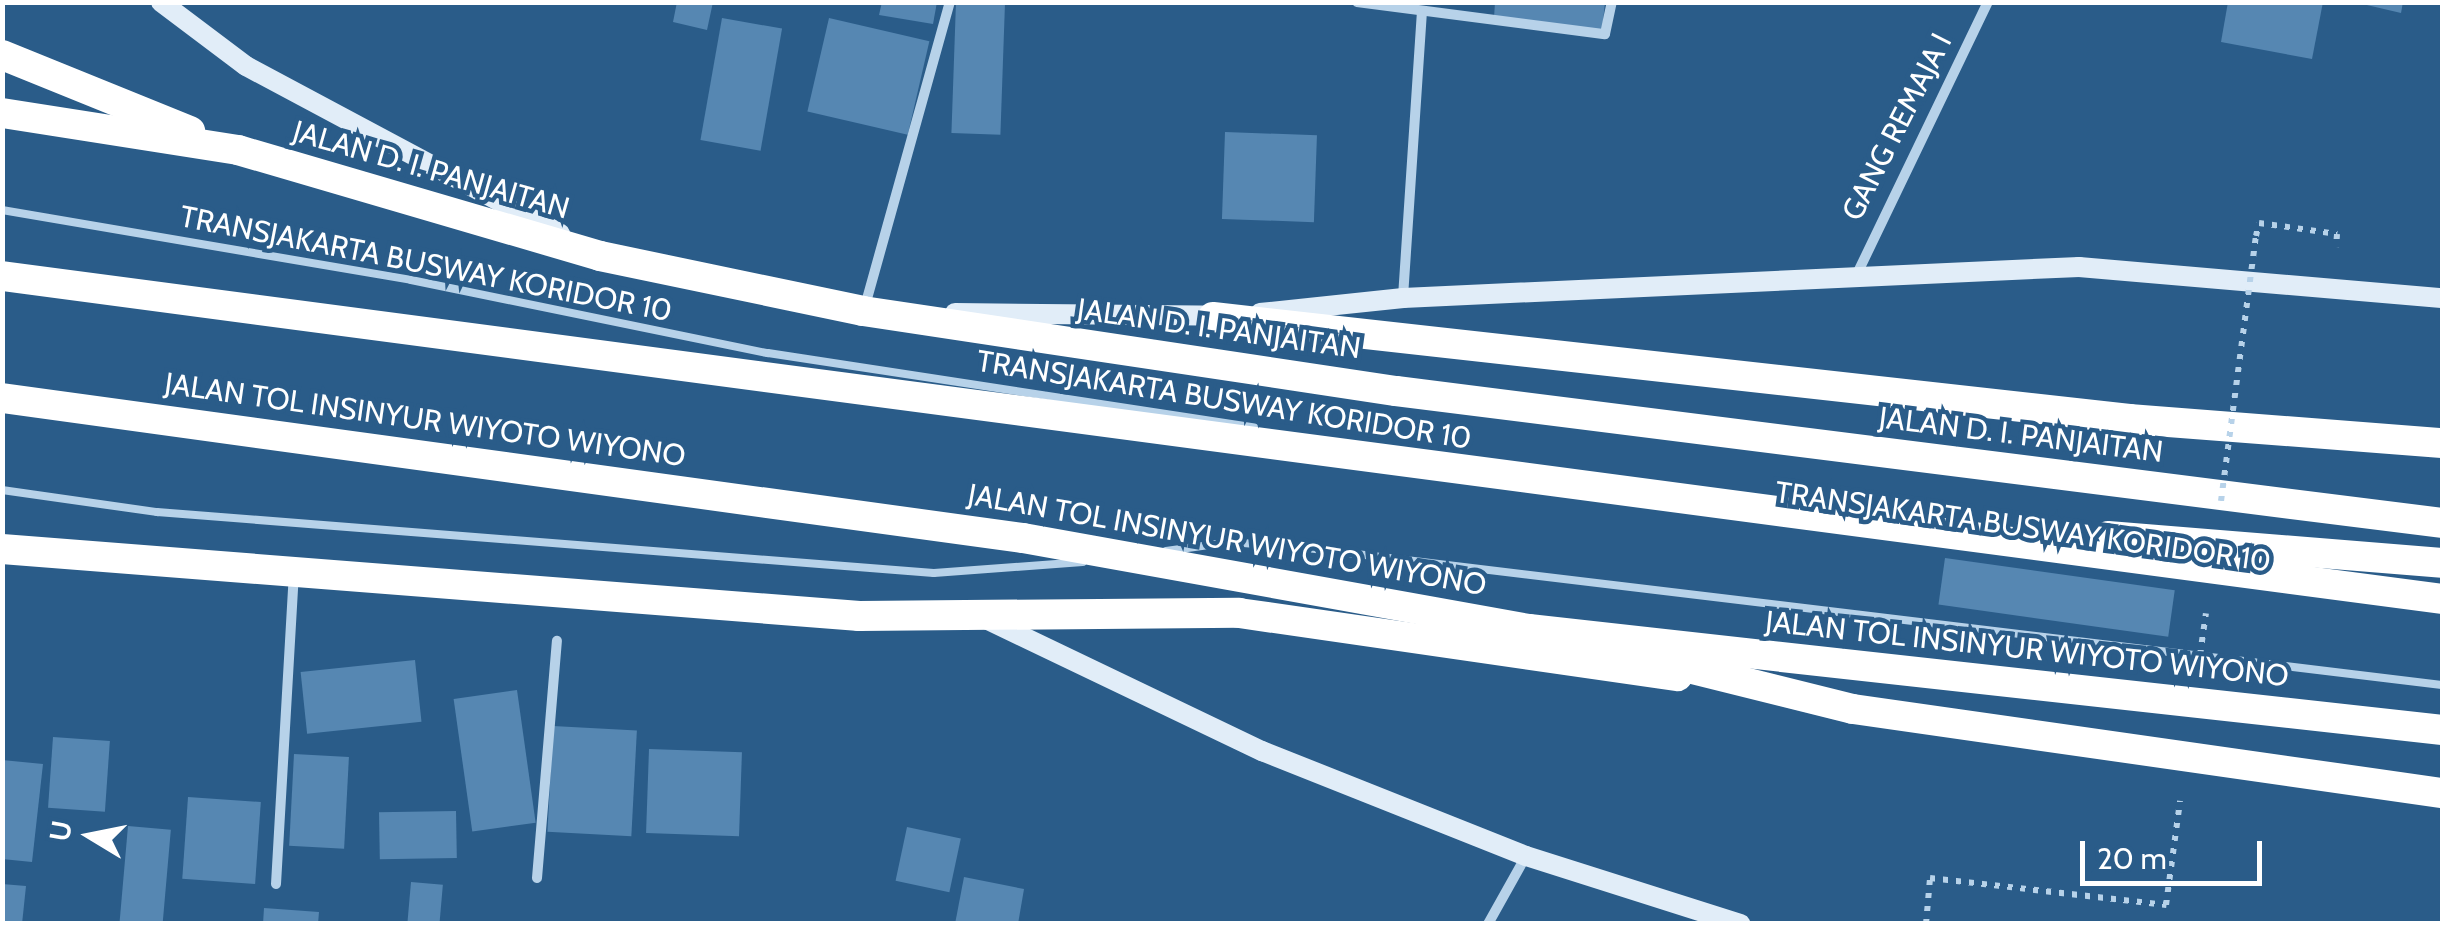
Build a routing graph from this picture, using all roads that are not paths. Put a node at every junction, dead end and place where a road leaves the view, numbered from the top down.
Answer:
1 (950, 2) edge
2 (1357, 2) edge
3 (1612, 2) edge
4 (1988, 2) edge
5 (163, 4) edge
6 (1422, 12) junction
7 (2, 55) edge
8 (2, 114) edge
9 (238, 150) junction
10 (2, 210) edge
11 (600, 256) junction
12 (2, 276) edge
13 (1855, 277) junction
14 (1403, 298) junction
15 (2442, 298) edge
16 (863, 311) junction
17 (1213, 317) junction
18 (2, 398) edge
19 (2442, 443) edge
20 (2, 490) edge
21 (1736, 506) junction
22 (2442, 523) edge
23 (2, 550) edge
24 (43, 555) junction
25 (2, 560) edge
26 (2442, 563) edge
27 (294, 572) junction
28 (2442, 599) edge
29 (2442, 608) edge
30 (981, 616) junction
31 (1529, 629) junction
32 (558, 642) dead end
33 (2442, 685) edge
34 (2442, 730) edge
35 (2442, 791) edge
36 (1526, 856) junction
37 (538, 878) dead end
38 (276, 884) dead end
39 (1488, 924) edge
40 (1741, 924) edge

1 - 16 street
2 - 6 street
3 - 6 street
4 - 13 street, GANG REMAJA I
5 - 11 street
6 - 14 street
7 - 9 highway
8 - 9 highway, JALAN D. I. PANJAITAN
9 - 11 highway, JALAN D. I. PANJAITAN
10 - 29 lane, TRANSJAKARTA BUSWAY KORIDOR 10
11 - 16 highway, JALAN D. I. PANJAITAN
12 - 21 highway, bridge
13 - 14 street
13 - 15 street
14 - 17 street
16 - 17 street
16 - 22 highway, JALAN D. I. PANJAITAN
17 - 19 highway
18 - 31 highway, JALAN TOL INSINYUR WIYOTO WIYONO, bridge
20 - 33 lane
21 - 26 highway, bridge
21 - 28 highway, bridge
23 - 24 highway
24 - 25 highway
24 - 27 highway
27 - 30 highway
27 - 38 street
30 - 35 highway
30 - 36 street
31 - 34 highway, JALAN TOL INSINYUR WIYOTO WIYONO, bridge
31 - 35 highway, bridge
32 - 37 street
36 - 39 street
36 - 40 street

